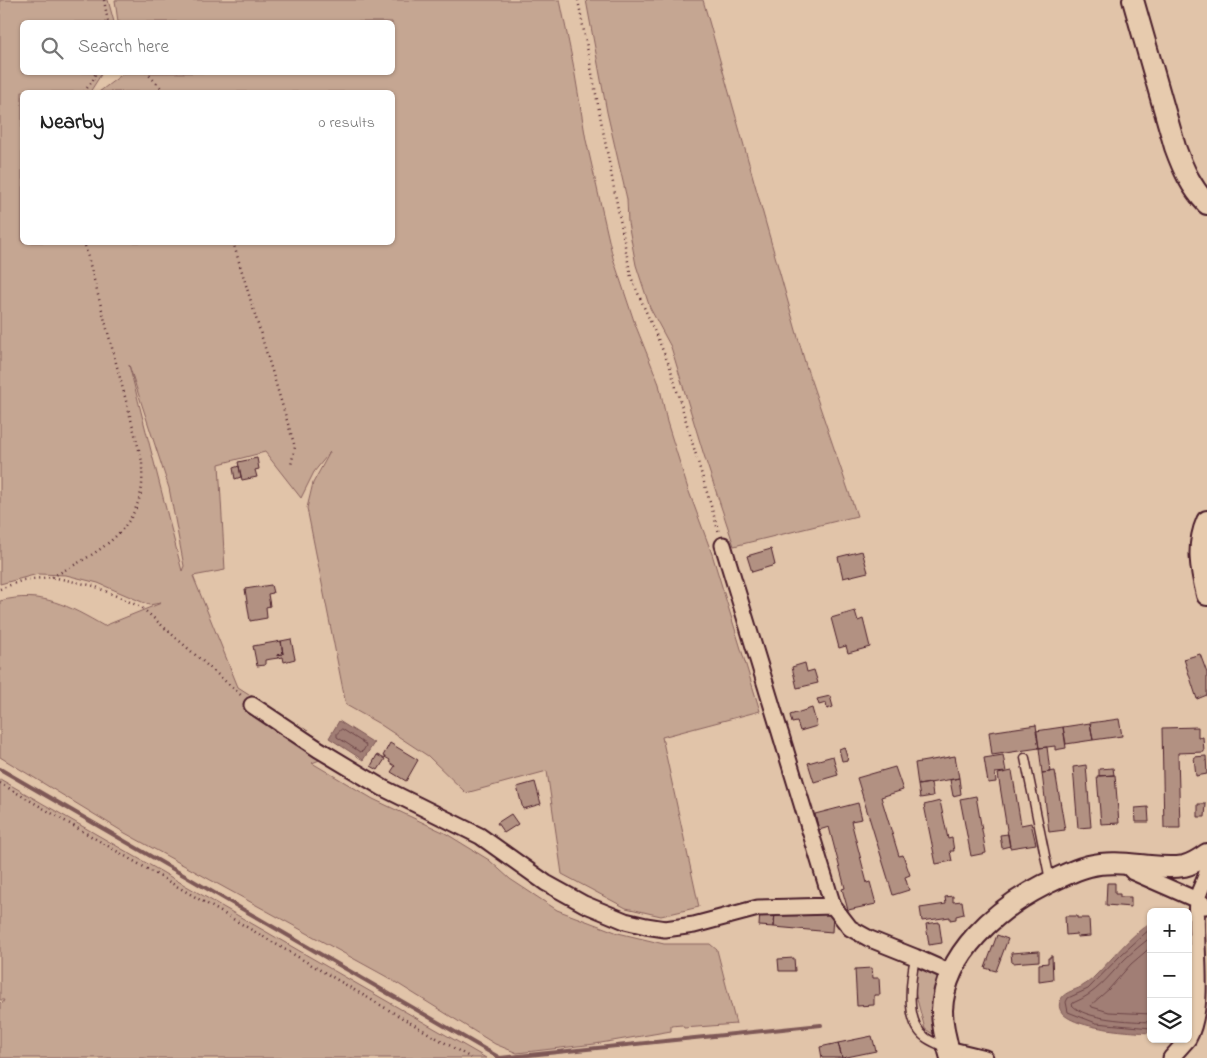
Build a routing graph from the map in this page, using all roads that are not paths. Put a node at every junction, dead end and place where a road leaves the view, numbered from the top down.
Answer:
1 (1133, 0) edge
2 (1207, 204) edge
3 (1207, 521) edge
4 (723, 545) road end
5 (1207, 595) edge
6 (252, 705) road end
7 (1025, 758) dead end
8 (1207, 855) edge
9 (1124, 864) junction
10 (1207, 872) edge
11 (1051, 882) junction
12 (1202, 903) edge
13 (833, 906) junction
14 (915, 957) junction
15 (951, 973) junction
16 (1192, 1029) edge
17 (1184, 1043) edge
18 (949, 1053) edge
19 (985, 1058) edge
20 (1170, 1058) edge

1 - 2 street
3 - 5 street
4 - 13 street
6 - 13 street
7 - 11 lane
8 - 9 street
9 - 11 street
9 - 12 street
10 - 12 street
11 - 15 street
12 - 16 street
13 - 14 street
14 - 15 street
14 - 18 lane
15 - 18 street
17 - 20 street
18 - 19 street

